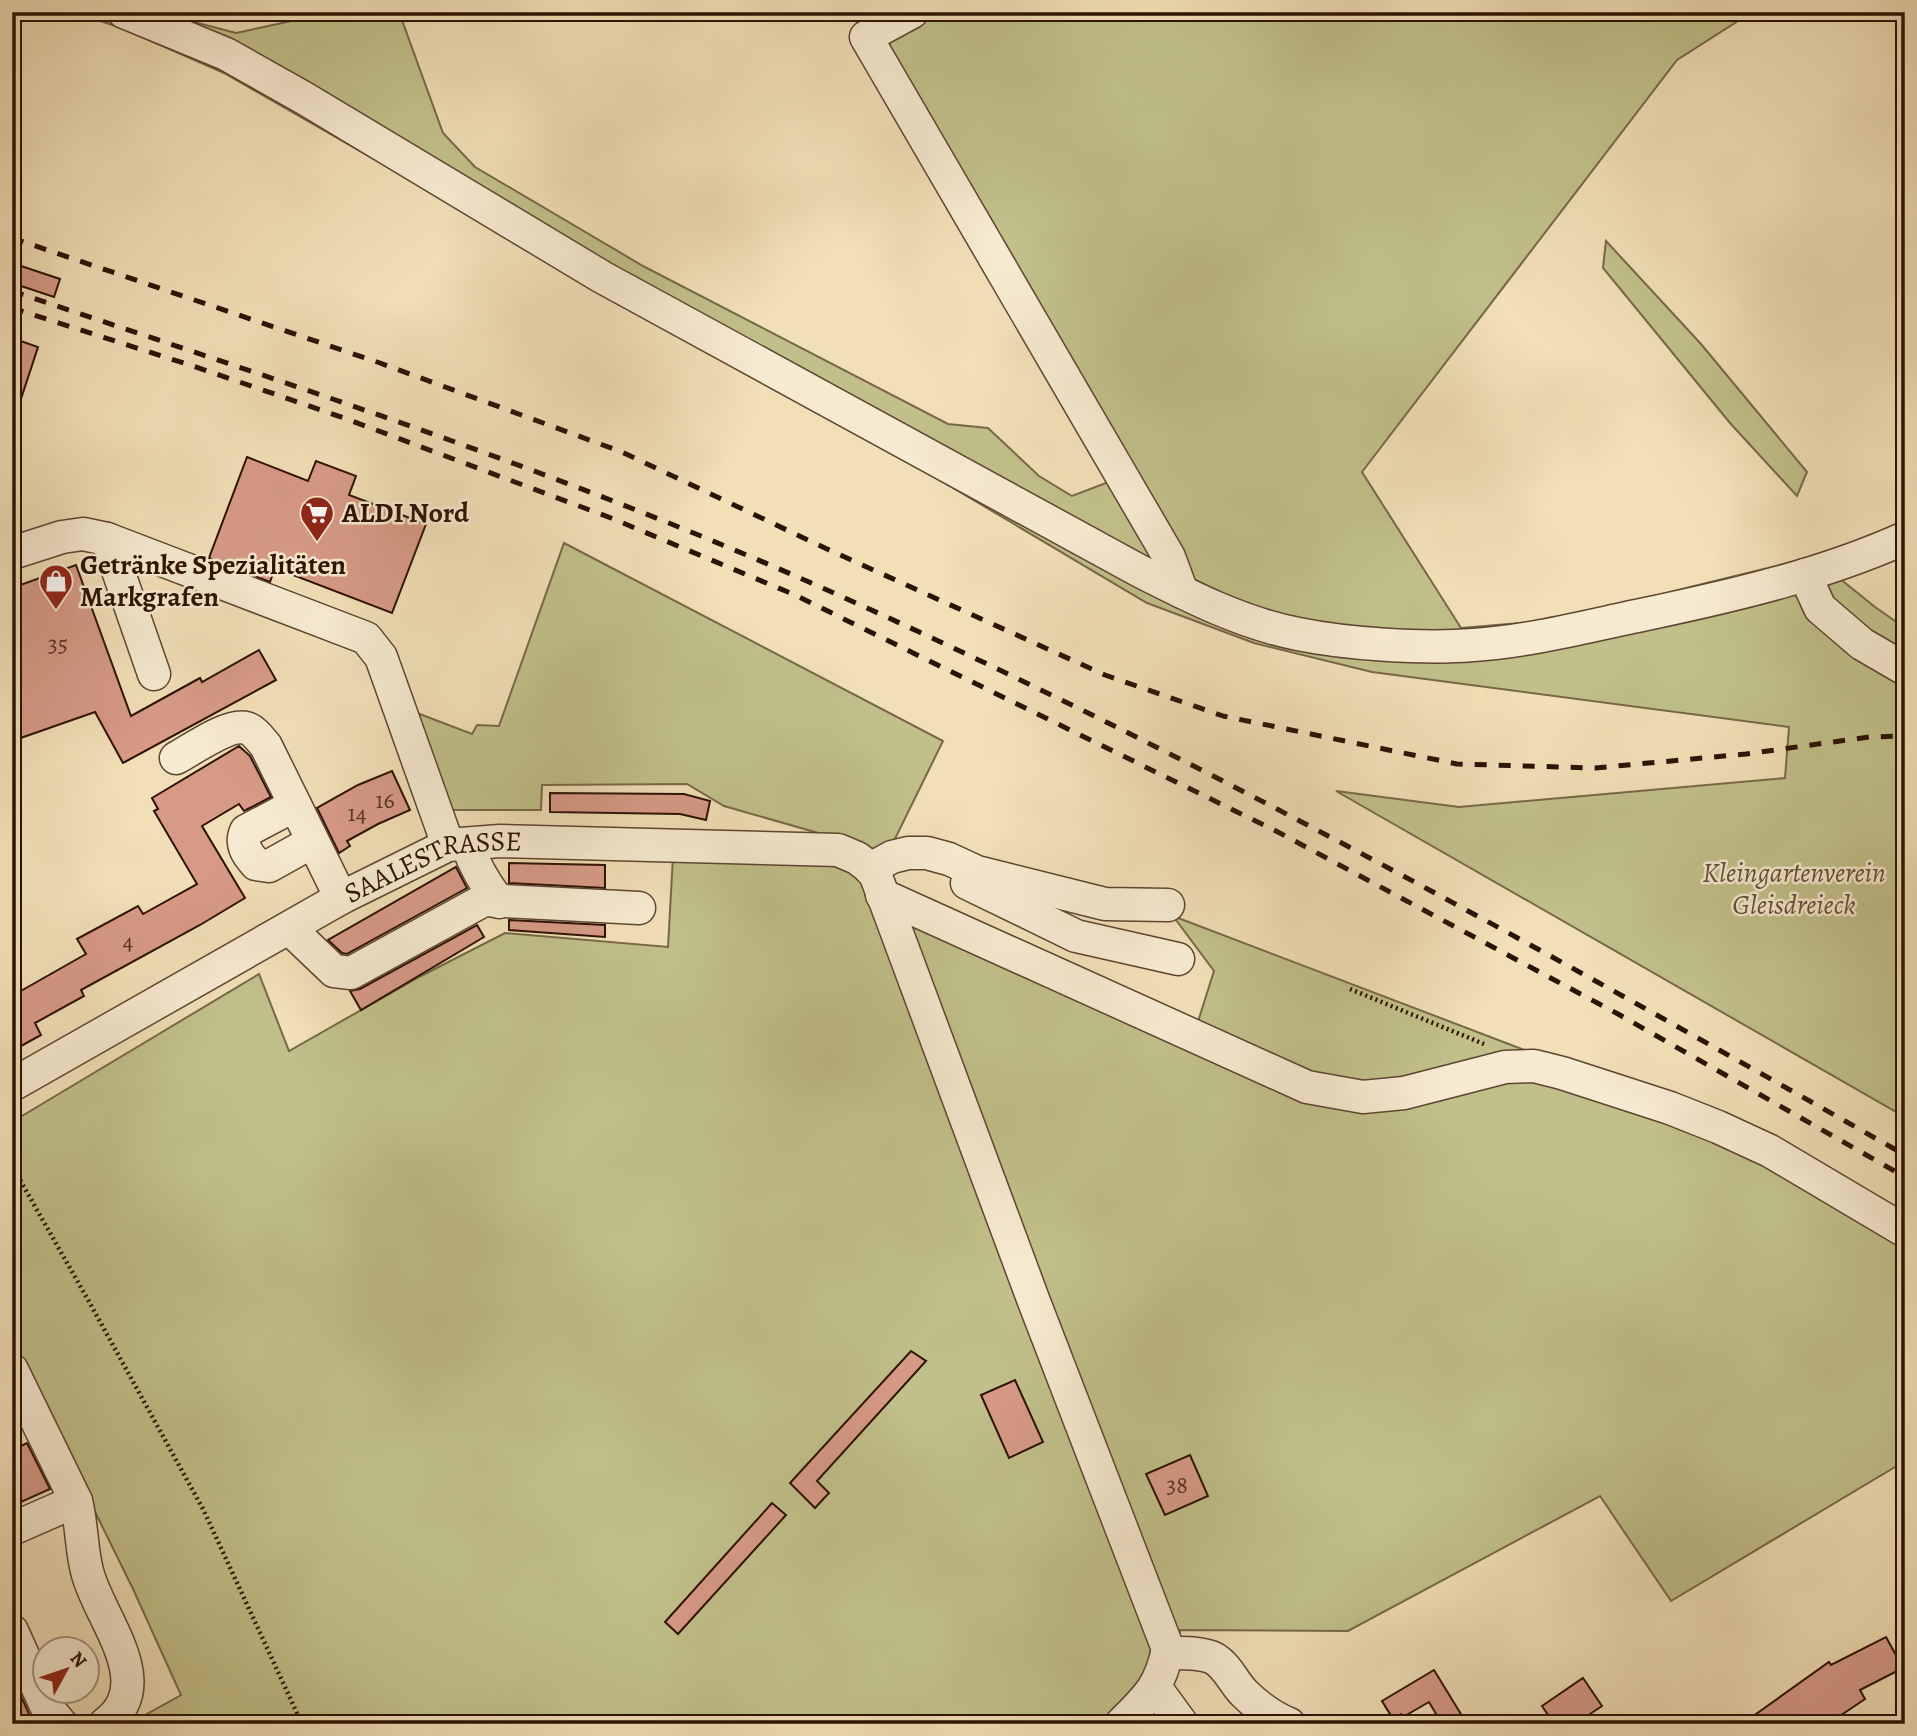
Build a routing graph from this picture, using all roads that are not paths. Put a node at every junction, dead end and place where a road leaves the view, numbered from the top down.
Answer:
1 (124, 12) edge
2 (912, 12) edge
3 (1905, 538) edge
4 (107, 539) junction
5 (12, 553) edge
6 (1805, 575) junction
7 (1182, 592) junction
8 (1905, 669) edge
9 (154, 674) dead end
10 (176, 758) dead end
11 (295, 805) junction
12 (312, 842) junction
13 (458, 844) junction
14 (958, 874) junction
15 (876, 882) junction
16 (341, 898) junction
17 (499, 902) junction
18 (1114, 905) junction
19 (1168, 905) dead end
20 (639, 908) dead end
21 (290, 929) junction
22 (1113, 946) junction
23 (1178, 958) dead end
24 (12, 1085) edge
25 (1905, 1231) edge
26 (12, 1370) edge
27 (19, 1403) edge
28 (76, 1501) junction
29 (12, 1529) edge
30 (12, 1631) edge
31 (1167, 1653) junction
32 (1155, 1686) junction
33 (61, 1724) edge
34 (104, 1724) edge
35 (1121, 1724) edge
36 (1182, 1724) edge
37 (1289, 1724) edge

1 - 7 street
2 - 7 street
3 - 6 street
4 - 5 street
4 - 9 street
4 - 13 street
6 - 7 street
6 - 8 street
10 - 11 street
11 - 12 street
11 - 12 street
12 - 16 street
13 - 15 street, SAALESTRASSE
13 - 16 street, SAALESTRASSE
13 - 17 street
14 - 15 street
14 - 18 street
14 - 22 street
15 - 25 street, SAALESTRASSE
15 - 31 street
16 - 21 street, SAALESTRASSE
17 - 20 street
17 - 21 street
18 - 19 street
18 - 22 street
21 - 24 street, SAALESTRASSE
22 - 23 street
26 - 27 street
27 - 28 street
28 - 29 street
28 - 34 street
30 - 33 street
31 - 32 street
31 - 37 street
32 - 35 street
32 - 36 street

